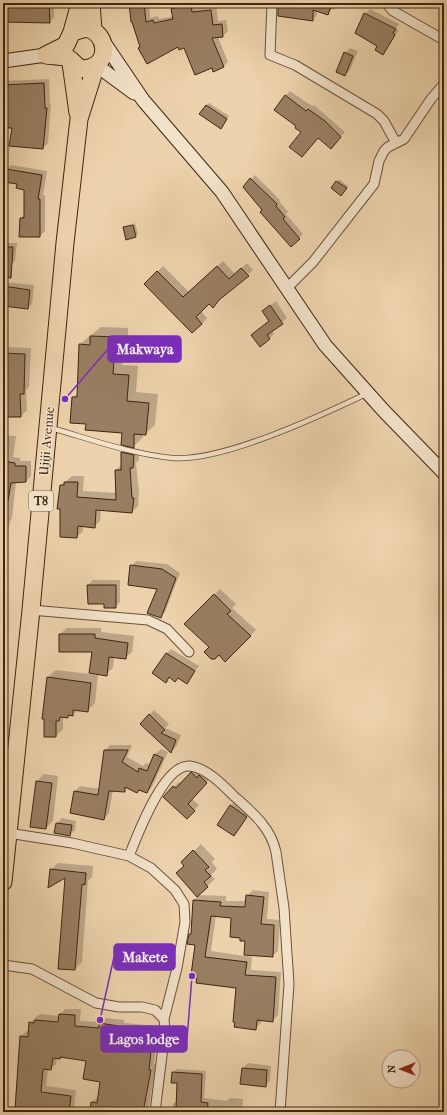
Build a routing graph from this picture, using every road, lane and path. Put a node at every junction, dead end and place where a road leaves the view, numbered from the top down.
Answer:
1 (80, 3) edge
2 (91, 3) edge
3 (272, 3) edge
4 (386, 3) edge
5 (72, 32) junction
6 (98, 36) junction
7 (444, 40) edge
8 (46, 55) junction
9 (3, 61) edge
10 (71, 63) junction
11 (96, 64) junction
12 (444, 84) edge
13 (144, 100) junction
14 (79, 119) junction
15 (396, 143) junction
16 (287, 288) junction
17 (368, 393) junction
18 (47, 427) junction
19 (444, 473) edge
20 (31, 610) junction
21 (189, 652) dead end
22 (8, 833) junction
23 (129, 856) junction
24 (3, 882) edge
25 (3, 965) edge
26 (164, 1019) junction
27 (155, 1112) edge
28 (280, 1112) edge

1 - 5 highway
2 - 6 highway
3 - 15 street
4 - 7 street
5 - 6 highway
5 - 8 highway
6 - 11 highway
6 - 13 main road
8 - 9 main road
8 - 10 highway
10 - 11 highway
10 - 14 highway, T8
11 - 13 main road
11 - 14 highway, T8
12 - 15 street
13 - 16 main road
14 - 18 highway, Ujiji Avenue / T8
15 - 16 street
16 - 17 main road
17 - 18 lane
17 - 19 main road
18 - 20 highway, Ujiji Avenue / T8
20 - 21 street
20 - 22 highway, Ujiji Avenue / T8
22 - 23 street
22 - 24 highway, Ujiji Avenue / T8
23 - 26 street
23 - 28 street
25 - 26 street
26 - 27 street

